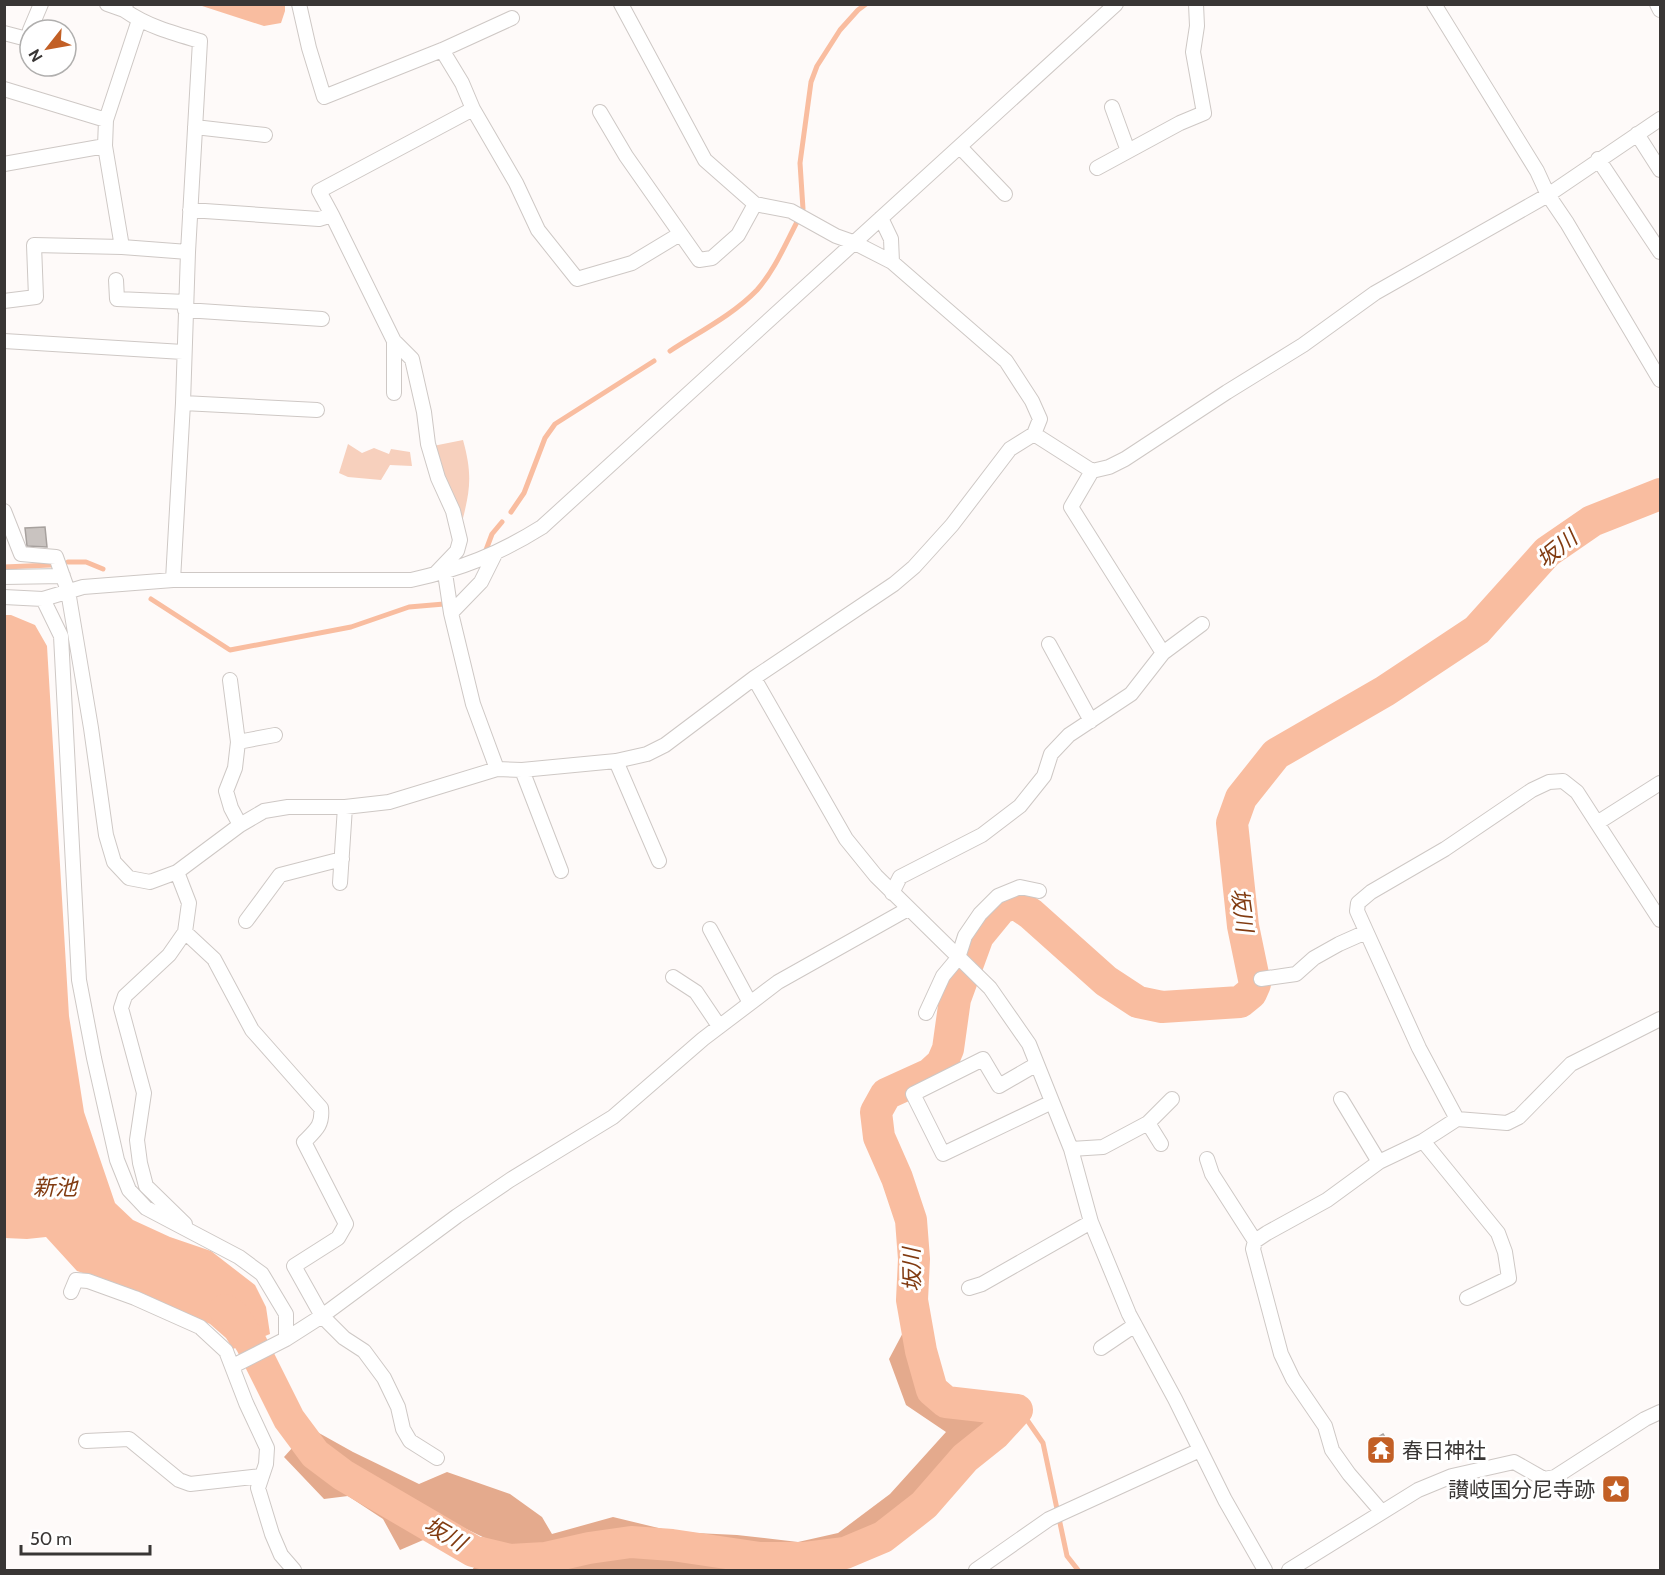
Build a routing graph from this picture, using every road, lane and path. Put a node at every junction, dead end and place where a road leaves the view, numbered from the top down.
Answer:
1 (41, 4) edge
2 (107, 4) edge
3 (299, 4) edge
4 (1116, 4) edge
5 (1196, 4) edge
6 (1434, 4) edge
7 (1657, 4) edge
8 (125, 7) edge
9 (626, 8) edge
10 (1660, 10) edge
11 (35, 18) edge
12 (512, 18) dead end
13 (139, 20) junction
14 (442, 50) junction
15 (4, 89) edge
16 (1112, 107) dead end
17 (473, 109) junction
18 (600, 112) dead end
19 (1660, 119) edge
20 (106, 120) junction
21 (195, 127) junction
22 (1637, 134) junction
23 (265, 135) dead end
24 (105, 146) junction
25 (960, 147) junction
26 (1128, 151) junction
27 (1598, 159) junction
28 (4, 164) edge
29 (1097, 168) dead end
30 (1660, 170) edge
31 (1005, 194) dead end
32 (1548, 195) junction
33 (755, 204) junction
34 (190, 210) junction
35 (332, 215) junction
36 (881, 218) junction
37 (680, 234) junction
38 (853, 242) junction
39 (122, 247) junction
40 (188, 252) junction
41 (1660, 252) edge
42 (892, 262) junction
43 (116, 280) dead end
44 (4, 301) edge
45 (185, 306) junction
46 (322, 319) dead end
47 (4, 341) edge
48 (394, 341) junction
49 (183, 352) junction
50 (394, 373) junction
51 (415, 376) junction
52 (1660, 380) edge
53 (394, 393) dead end
54 (183, 403) junction
55 (317, 410) dead end
56 (1034, 434) junction
57 (1092, 471) junction
58 (4, 511) edge
59 (495, 554) junction
60 (440, 574) junction
61 (63, 576) junction
62 (4, 577) edge
63 (173, 580) junction
64 (68, 591) junction
65 (4, 597) edge
66 (43, 599) junction
67 (451, 613) junction
68 (1202, 624) dead end
69 (1049, 644) dead end
70 (1163, 652) junction
71 (754, 678) junction
72 (230, 680) dead end
73 (1090, 721) junction
74 (275, 735) dead end
75 (238, 742) junction
76 (616, 761) junction
77 (497, 769) junction
78 (522, 770) junction
79 (1660, 783) edge
80 (345, 807) junction
81 (1597, 823) junction
82 (240, 825) junction
83 (342, 859) junction
84 (659, 861) dead end
85 (561, 871) dead end
86 (177, 872) junction
87 (340, 883) dead end
88 (1039, 891) dead end
89 (892, 893) junction
90 (908, 909) junction
91 (1660, 920) edge
92 (246, 921) dead end
93 (710, 929) dead end
94 (185, 932) junction
95 (1366, 932) junction
96 (961, 961) junction
97 (673, 977) dead end
98 (1261, 980) dead end
99 (750, 1003) junction
100 (926, 1013) dead end
101 (1660, 1019) edge
102 (719, 1026) junction
103 (1037, 1064) junction
104 (1172, 1099) dead end
105 (1341, 1099) dead end
106 (1052, 1102) junction
107 (1457, 1119) junction
108 (1148, 1123) junction
109 (1423, 1141) junction
110 (1161, 1144) dead end
111 (1071, 1149) junction
112 (1208, 1159) dead end
113 (1379, 1162) junction
114 (1091, 1222) junction
115 (197, 1235) junction
116 (1255, 1241) junction
117 (969, 1288) dead end
118 (71, 1292) dead end
119 (1467, 1298) dead end
120 (322, 1317) junction
121 (1135, 1325) junction
122 (281, 1341) junction
123 (1101, 1348) dead end
124 (235, 1365) junction
125 (1660, 1412) edge
126 (86, 1441) dead end
127 (1200, 1450) junction
128 (437, 1458) dead end
129 (262, 1476) junction
130 (1381, 1511) junction
131 (294, 1570) edge
132 (976, 1570) edge
133 (1265, 1570) edge
134 (1289, 1570) edge

1 - 11 street
2 - 8 street
3 - 14 street
4 - 25 street
5 - 26 street
6 - 32 street
7 - 10 street
8 - 13 street
9 - 33 street
12 - 14 street
13 - 20 street
13 - 21 street
14 - 17 street
15 - 20 street
16 - 26 street
17 - 35 street
17 - 37 street
18 - 37 street
19 - 22 street
20 - 24 street
21 - 23 street
21 - 34 street
22 - 27 street
22 - 30 street
24 - 28 street
24 - 39 street
25 - 31 street
25 - 36 street
26 - 29 street
27 - 32 street
27 - 41 street
32 - 52 street
32 - 57 street
33 - 37 street
33 - 38 street
34 - 35 street
34 - 40 street
35 - 48 street
36 - 38 street
36 - 42 street
38 - 42 street
38 - 59 street
39 - 40 street
39 - 44 street
40 - 45 street
42 - 56 street
43 - 45 street
45 - 46 street
45 - 49 street
47 - 49 street
48 - 50 street
48 - 51 street
49 - 54 street
50 - 51 street
50 - 53 street
51 - 60 street
54 - 55 street
54 - 63 street
56 - 57 street
56 - 71 street
57 - 70 street
58 - 61 street
59 - 60 street
59 - 67 street
60 - 63 street
60 - 67 street
61 - 62 street
61 - 64 street
63 - 64 street
64 - 66 street
64 - 86 street
65 - 66 street
66 - 115 street
67 - 77 street
68 - 70 street
69 - 73 street
70 - 73 street
71 - 76 street
71 - 89 street
72 - 75 street
73 - 89 street
74 - 75 street
75 - 82 street
76 - 78 street
76 - 84 street
77 - 78 street
77 - 80 street
78 - 85 street
79 - 81 street
80 - 82 street
80 - 83 street
81 - 91 street
81 - 95 street
82 - 86 street
83 - 87 street
83 - 92 street
86 - 94 street
88 - 96 street
89 - 90 street
90 - 96 street
90 - 99 street
93 - 99 street
94 - 115 street
94 - 120 street
95 - 98 street
95 - 107 street
96 - 100 street
96 - 103 street
97 - 102 street
99 - 102 street
101 - 107 street
102 - 120 street
103 - 106 street
103 - 106 street
104 - 108 street
105 - 113 street
106 - 111 street
107 - 109 street
108 - 110 street
108 - 111 street
109 - 113 street
109 - 119 street
111 - 114 street
112 - 116 street
113 - 116 street
114 - 117 street
114 - 121 street
115 - 122 street
116 - 130 street
118 - 124 street
120 - 122 street
120 - 128 street
121 - 123 street
121 - 127 street
122 - 124 street
124 - 129 street
125 - 130 street
126 - 129 street
127 - 132 street
127 - 133 street
129 - 131 street
130 - 134 street

